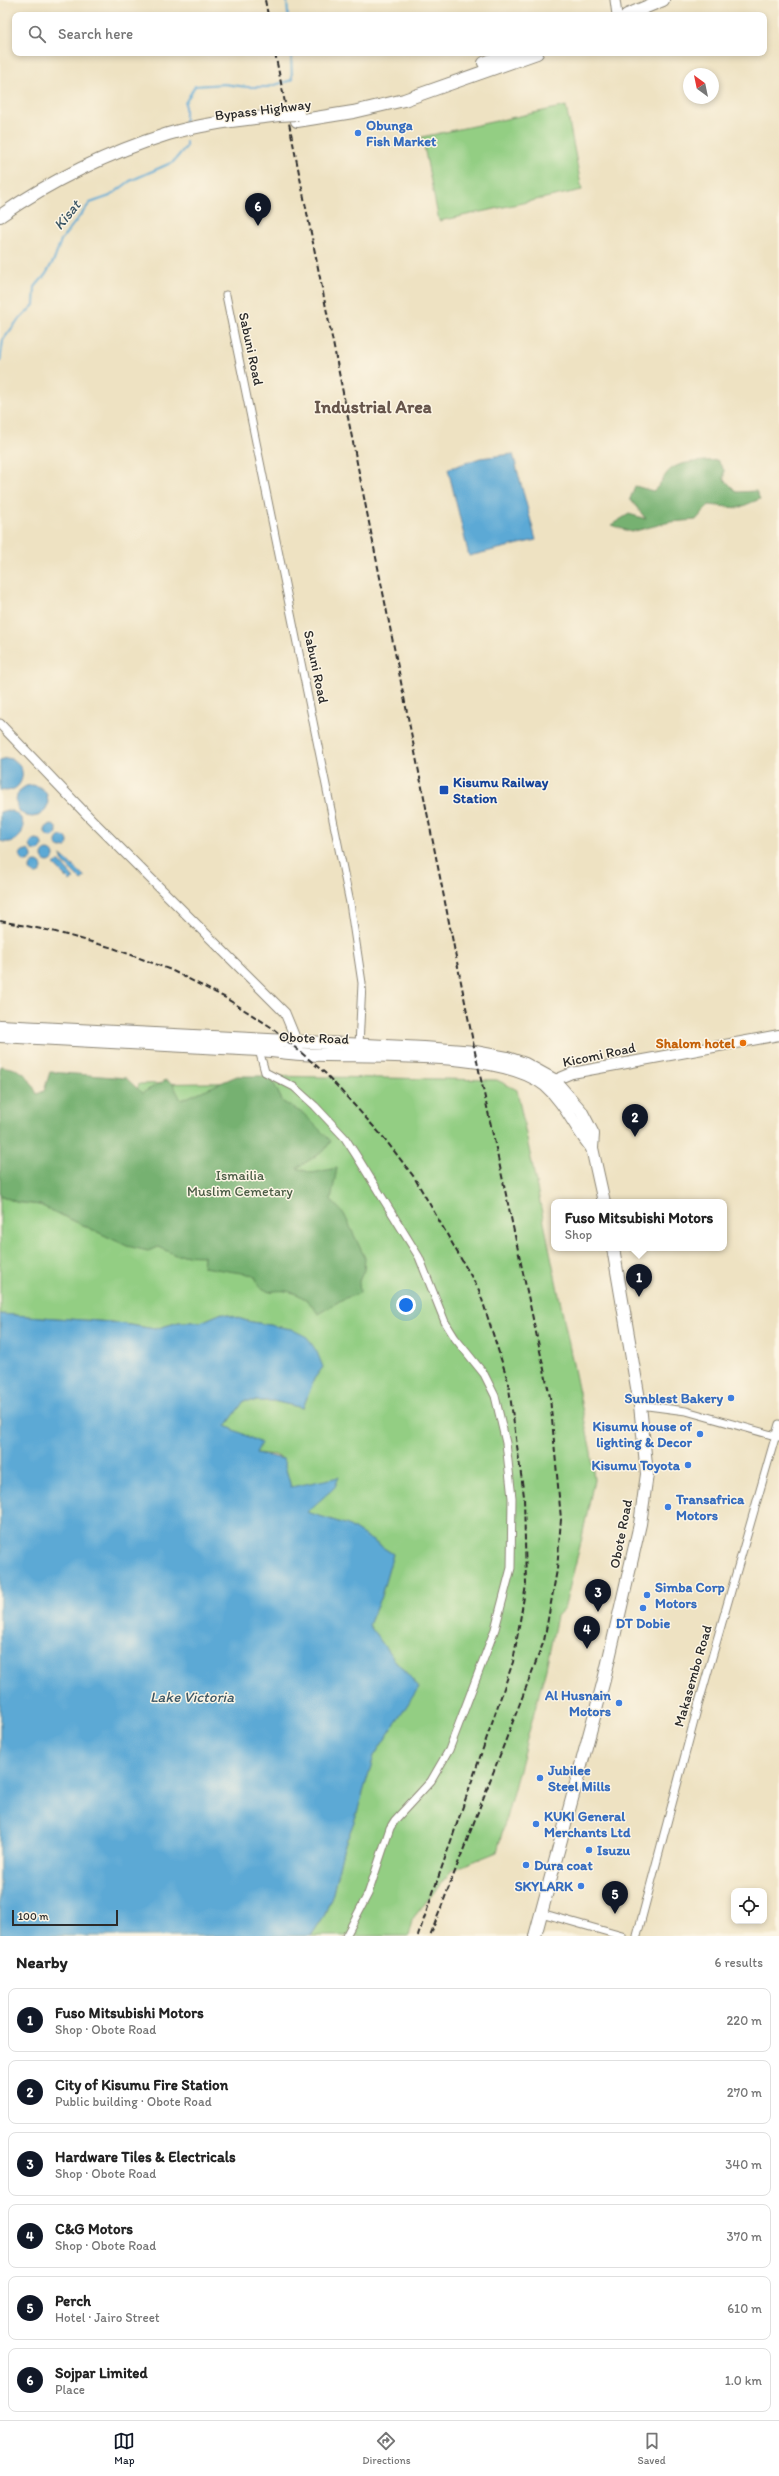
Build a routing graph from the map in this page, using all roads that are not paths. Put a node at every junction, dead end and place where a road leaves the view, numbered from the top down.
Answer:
1 (615, 0) edge
2 (663, 0) edge
3 (616, 12) edge
4 (634, 12) edge
5 (502, 56) edge
6 (529, 56) edge
7 (297, 118) junction
8 (279, 119) junction
9 (226, 295) dead end
10 (0, 724) edge
11 (0, 1026) edge
12 (779, 1035) edge
13 (0, 1036) edge
14 (298, 1042) junction
15 (359, 1046) junction
16 (259, 1050) junction
17 (424, 1052) junction
18 (301, 1054) junction
19 (549, 1082) junction
20 (603, 1199) edge
21 (614, 1251) edge
22 (640, 1405) junction
23 (779, 1424) edge
24 (777, 1437) edge
25 (541, 1913) junction
26 (346, 1936) edge
27 (535, 1936) edge
28 (622, 1936) edge
29 (636, 1936) edge

1 - 3 street
2 - 4 main road
5 - 7 main road, Bypass Highway
6 - 7 main road, Bypass Highway
7 - 8 main road, Bypass Highway, bridge
8 - 8 main road, Bypass Highway
9 - 15 street, Sabuni Road
10 - 14 street
11 - 14 main road, Obote Road
12 - 19 main road, Kicomi Road
13 - 16 main road, Obote Road
14 - 15 main road, Obote Road
14 - 18 street
15 - 17 main road, Obote Road
16 - 18 main road, Obote Road
16 - 26 street
17 - 18 main road, Obote Road
17 - 19 main road, Obote Road
17 - 19 main road, Obote Road
19 - 20 main road, Obote Road
21 - 22 main road, Obote Road
22 - 24 street
22 - 25 main road, Obote Road
23 - 24 street, Makasembo Road
24 - 29 street, Makasembo Road
25 - 27 main road, Obote Road
25 - 28 street

